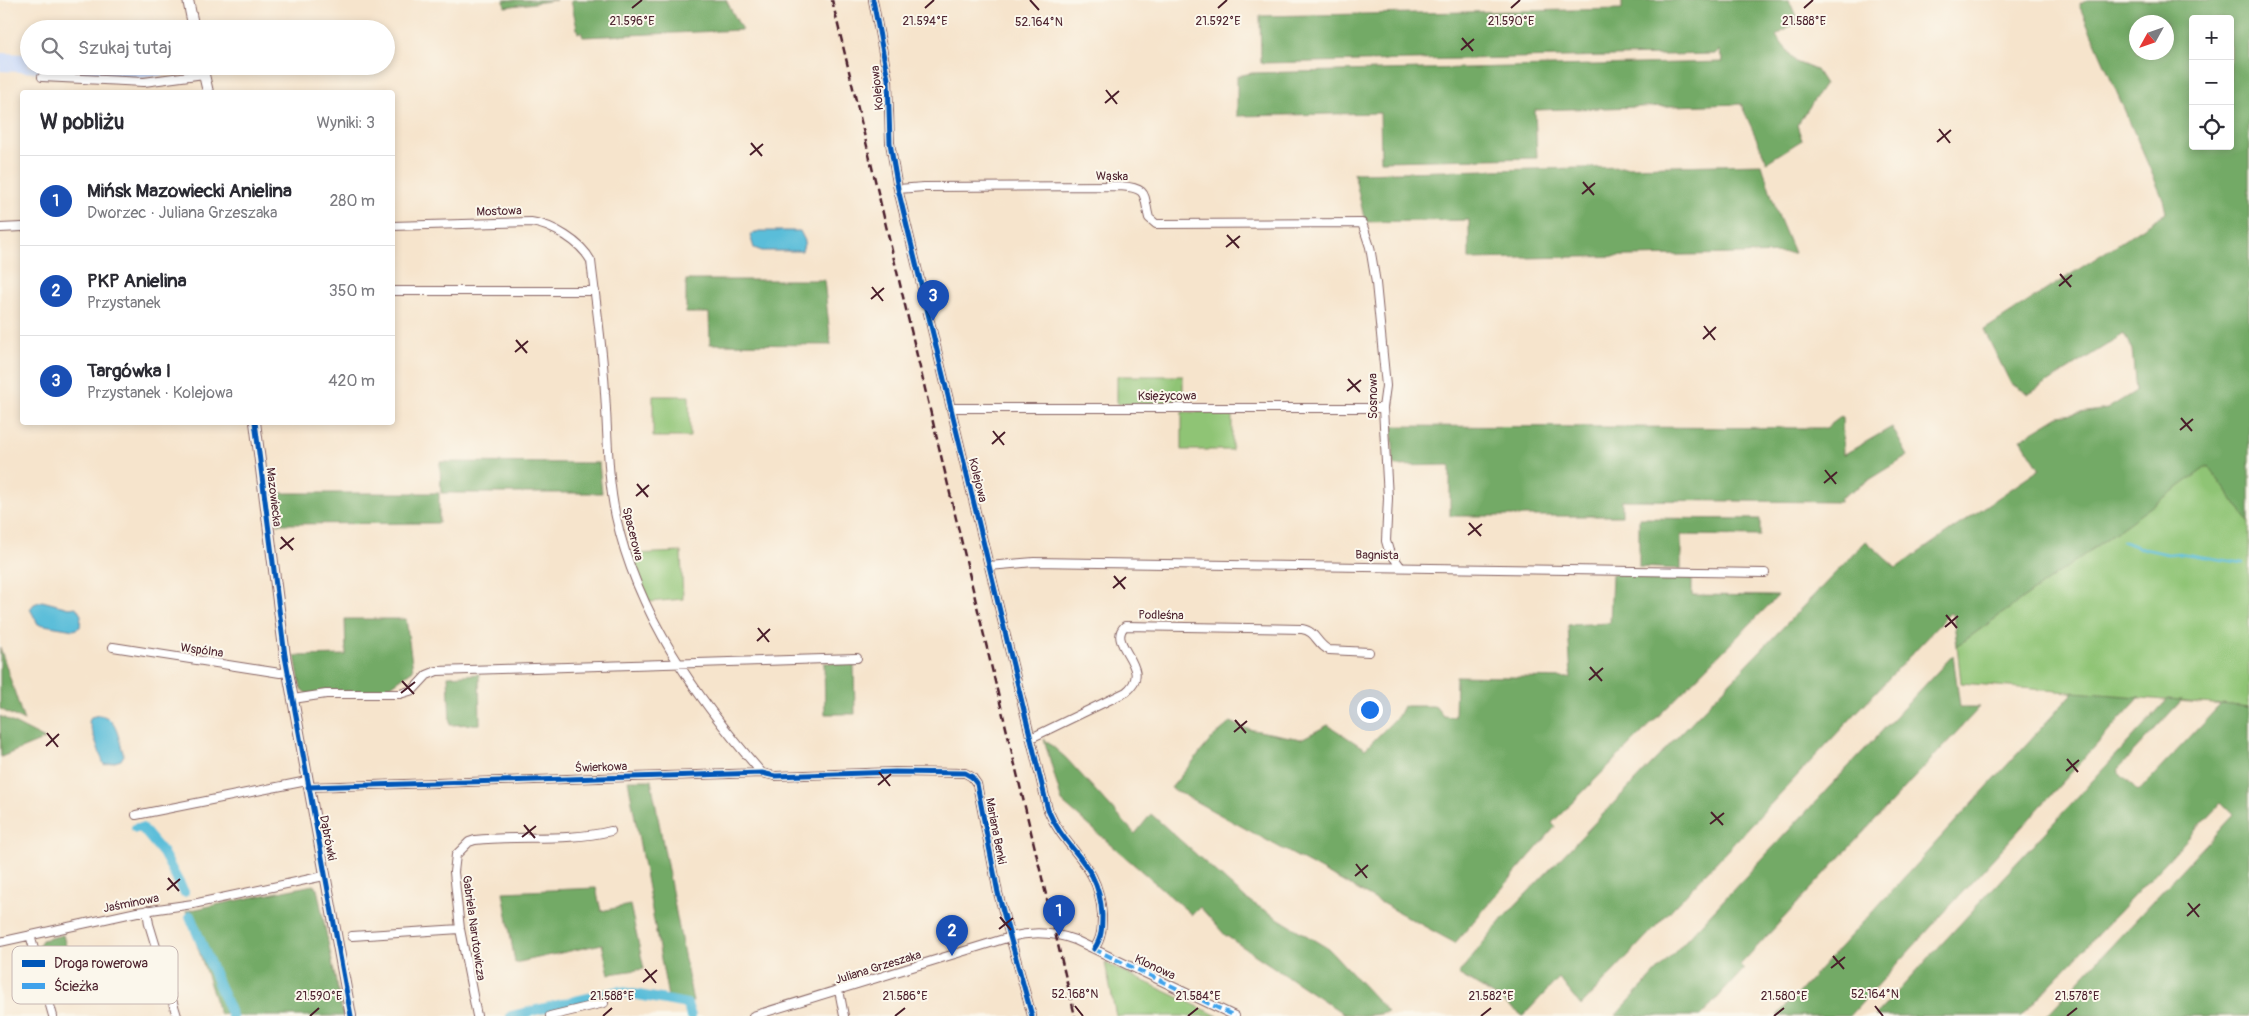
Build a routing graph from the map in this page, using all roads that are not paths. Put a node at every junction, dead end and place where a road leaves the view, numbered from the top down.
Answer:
1 (188, 0) edge
2 (873, 0) edge
3 (192, 20) edge
4 (178, 75) edge
5 (204, 75) edge
6 (42, 78) dead end
7 (208, 90) edge
8 (898, 189) junction
9 (1362, 223) joint
10 (395, 226) edge
11 (20, 227) edge
12 (0, 228) edge
13 (591, 261) joint
14 (395, 291) edge
15 (595, 291) junction
16 (951, 408) junction
17 (1383, 408) junction
18 (255, 425) edge
19 (989, 566) junction
20 (1400, 566) junction
21 (1766, 573) dead end
22 (113, 647) dead end
23 (1369, 652) dead end
24 (857, 658) dead end
25 (679, 663) junction
26 (287, 668) junction
27 (293, 699) junction
28 (1030, 738) junction
29 (894, 772) joint
30 (762, 773) junction
31 (307, 784) junction
32 (136, 815) dead end
33 (611, 831) dead end
34 (324, 876) junction
35 (146, 910) junction
36 (460, 929) junction
37 (30, 935) junction
38 (352, 936) dead end
39 (1010, 937) junction
40 (0, 942) edge
41 (33, 946) edge
42 (157, 946) edge
43 (1094, 949) junction
44 (839, 990) junction
45 (604, 1003) dead end
46 (173, 1004) edge
47 (177, 1016) edge
48 (351, 1016) edge
49 (476, 1016) edge
50 (550, 1016) edge
51 (753, 1016) edge
52 (844, 1016) edge
53 (1032, 1016) edge
54 (1235, 1016) edge

1 - 3 street
2 - 8 street, Kolejowa
4 - 6 street
5 - 7 street
8 - 9 street, Wąska
8 - 16 street, Kolejowa
9 - 17 street, Sosnowa
10 - 13 street, Mostowa
11 - 12 street
13 - 15 street, Spacerowa
14 - 15 street
15 - 25 street, Spacerowa
16 - 17 street, Księżycowa
16 - 19 street, Kolejowa
17 - 20 street, Sosnowa
18 - 26 street, Mazowiecka
19 - 20 street, Bagnista
19 - 28 street, Kolejowa
20 - 21 street, Bagnista
22 - 26 street, Wspólna
23 - 28 street, Podleśna
24 - 25 street
25 - 27 street
25 - 30 street, Spacerowa
26 - 27 street, Dąbrówki
27 - 31 street, Dąbrówki
28 - 43 street, Kolejowa
29 - 30 street, Świerkowa
29 - 39 street, Mariana Benki
30 - 31 street, Świerkowa
31 - 32 street
31 - 34 street, Dąbrówki
33 - 36 street, Gabriela Narutowicza
34 - 35 street, Jaśminowa
34 - 48 street, Dąbrówki
35 - 37 street, Jaśminowa
35 - 42 street
36 - 38 street
36 - 49 street, Gabriela Narutowicza
37 - 40 street, Jaśminowa
37 - 41 street
39 - 43 street, Juliana Grzeszaka
39 - 44 street, Juliana Grzeszaka
39 - 53 street, Mariana Benki
43 - 54 street, Klonowa
44 - 51 street, Juliana Grzeszaka
44 - 52 street
45 - 50 street
46 - 47 street

